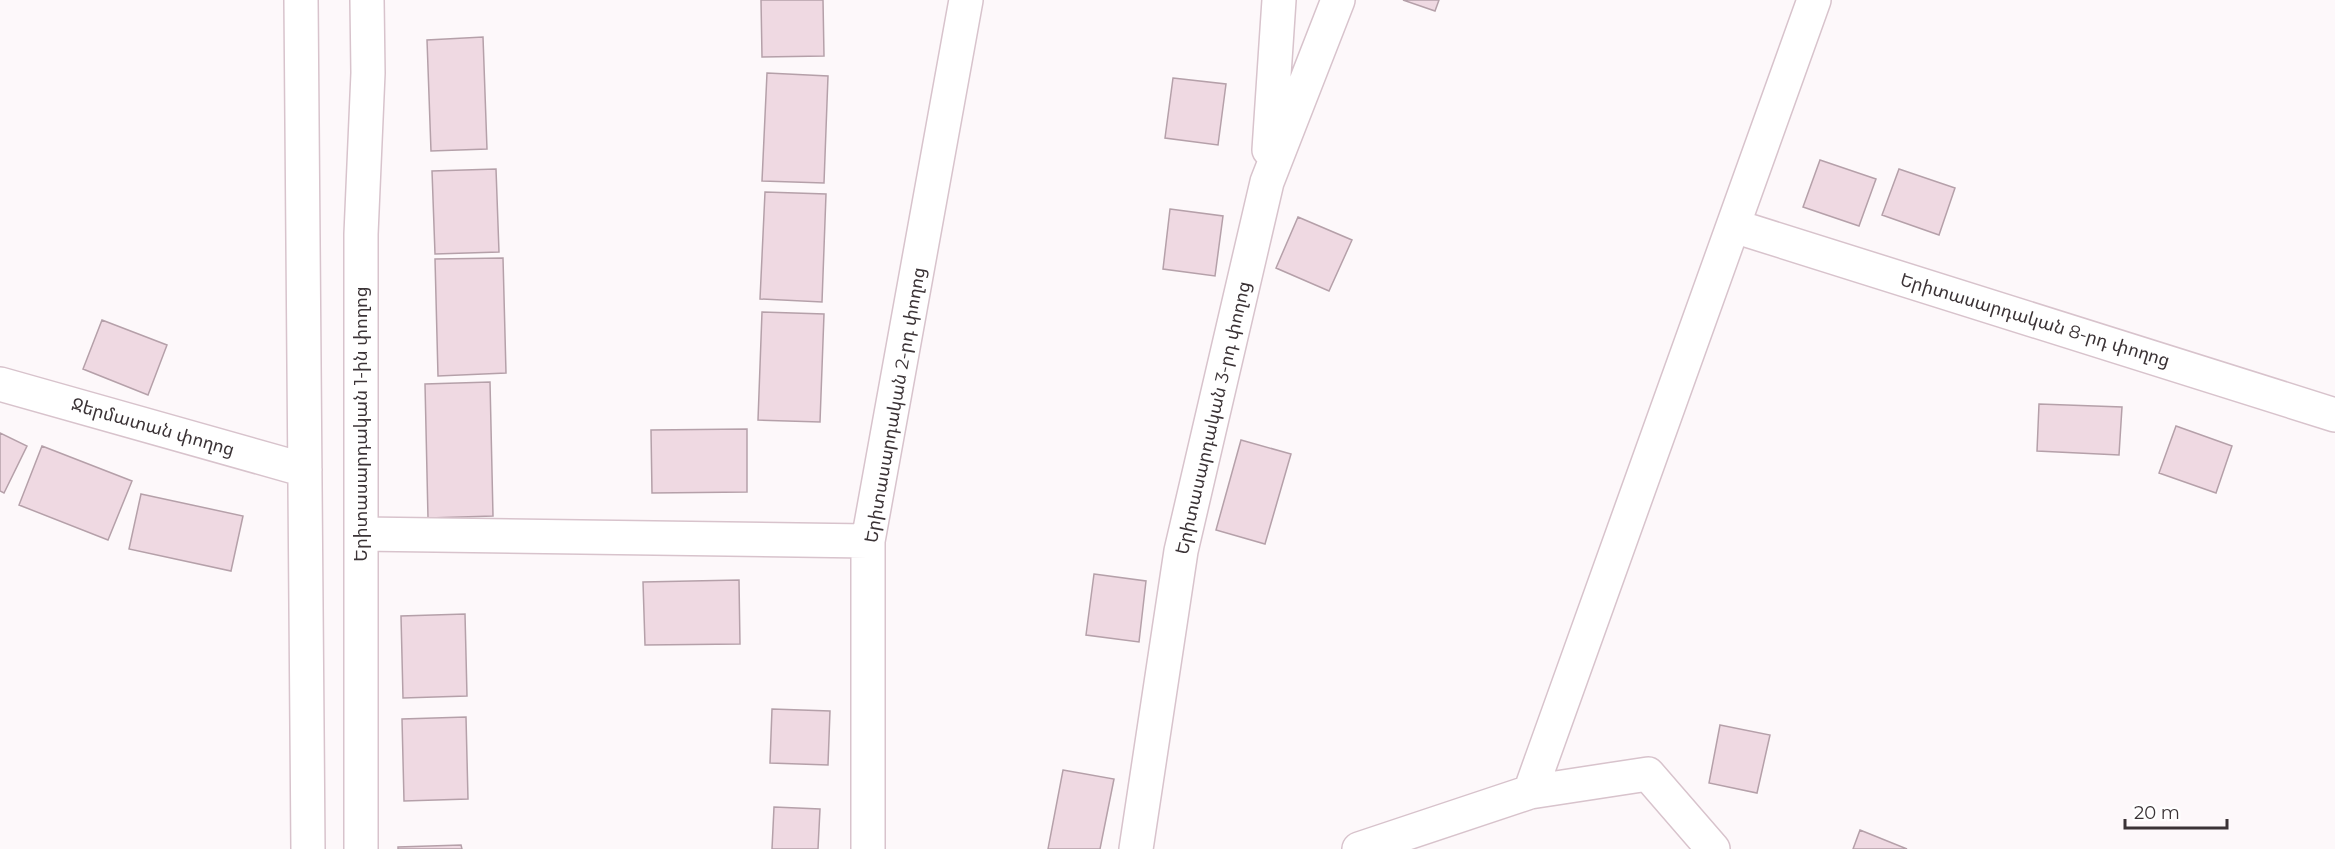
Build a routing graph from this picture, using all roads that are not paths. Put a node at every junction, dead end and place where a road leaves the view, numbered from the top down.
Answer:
1 (301, 0) edge
2 (367, 0) edge
3 (966, 0) edge
4 (1280, 0) edge
5 (1338, 0) edge
6 (1814, 0) edge
7 (1267, 182) junction
8 (1734, 226) junction
9 (0, 384) edge
10 (2335, 415) edge
11 (305, 470) junction
12 (361, 534) junction
13 (868, 541) junction
14 (1530, 792) junction
15 (308, 849) edge
16 (361, 849) edge
17 (868, 849) edge
18 (1136, 849) edge
19 (1359, 849) edge
20 (1713, 849) edge

1 - 11 street
2 - 12 street, Երիտասարդական 1-ին փողոց
3 - 13 street, Երիտասարդական 2-րդ փողոց
4 - 7 street
5 - 7 street, Երիտասարդական 3-րդ փողոց
6 - 8 street
7 - 18 street, Երիտասարդական 3-րդ փողոց
8 - 10 street, Երիտասարդական 8-րդ փողոց
8 - 14 street
9 - 11 street, Ջերմատան փողոց
11 - 15 street
12 - 13 street
12 - 16 street, Երիտասարդական 1-ին փողոց
13 - 17 street, Երիտասարդական 2-րդ փողոց
14 - 19 street
14 - 20 street

